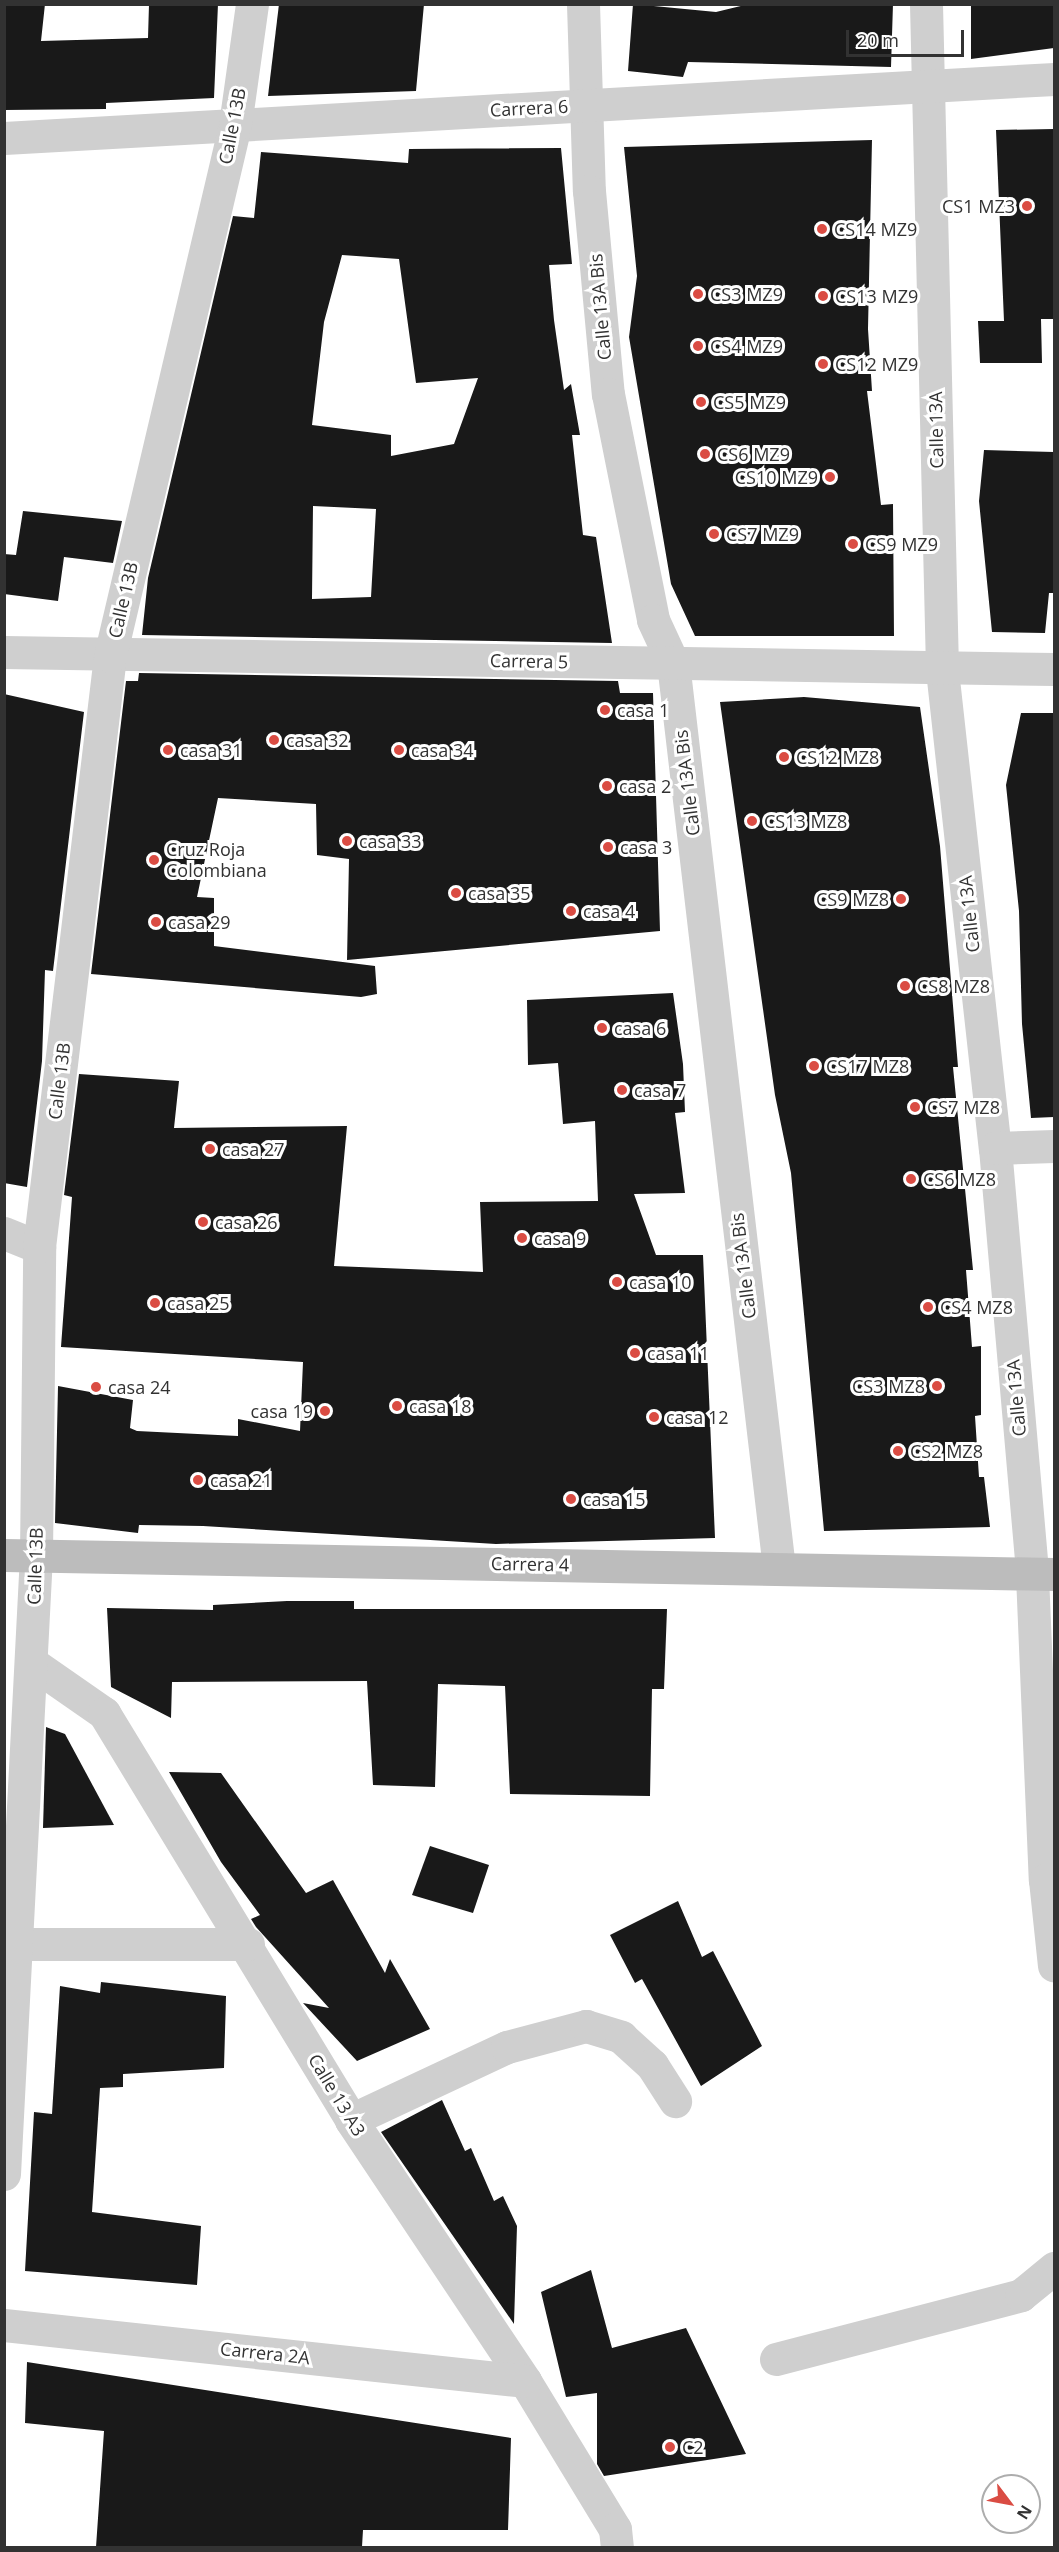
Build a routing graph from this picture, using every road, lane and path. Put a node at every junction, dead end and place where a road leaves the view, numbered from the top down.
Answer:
1 (252, 4) edge
2 (583, 4) edge
3 (926, 4) edge
4 (1054, 79) edge
5 (927, 86) junction
6 (586, 105) junction
7 (235, 124) junction
8 (4, 138) edge
9 (4, 652) edge
10 (110, 656) junction
11 (673, 663) junction
12 (1054, 669) edge
13 (942, 670) junction
14 (1054, 1146) edge
15 (995, 1148) junction
16 (4, 1233) edge
17 (39, 1247) junction
18 (20, 1556) edge
19 (778, 1568) junction
20 (1043, 1574) edge
21 (32, 1663) junction
22 (15, 1931) edge
23 (248, 1944) junction
24 (1054, 1966) edge
25 (675, 2101) dead end
26 (351, 2120) junction
27 (4, 2174) edge
28 (1054, 2268) edge
29 (4, 2325) edge
30 (776, 2359) dead end
31 (525, 2381) junction
32 (617, 2547) edge

1 - 7 street, Calle 13B
2 - 6 street, Calle 13A Bis
3 - 5 street, Calle 13A
4 - 5 street, Carrera 6
5 - 6 street, Carrera 6
5 - 13 street, Calle 13A
6 - 7 street, Carrera 6
6 - 11 street, Calle 13A Bis
7 - 8 street, Carrera 6
7 - 10 street, Calle 13B
9 - 10 street, Carrera 5
10 - 11 street, Carrera 5
10 - 17 street, Calle 13B
11 - 13 street, Carrera 5
11 - 19 street, Calle 13A Bis
12 - 13 street, Carrera 5
13 - 15 street, Calle 13A
14 - 15 street
15 - 20 street, Calle 13A
16 - 17 street
17 - 18 street, Calle 13B
18 - 19 main road, Carrera 4
18 - 21 street, Calle 13B
19 - 20 main road, Carrera 4
20 - 24 street, Calle 13A
21 - 22 street, Calle 13B
21 - 23 street, Calle 13 A3
22 - 23 street
22 - 27 street, Calle 13B
23 - 26 street, Calle 13 A3
25 - 26 street
26 - 31 street, Calle 13 A3
28 - 30 street
29 - 31 street, Carrera 2A
31 - 32 street, Calle 13 A3

